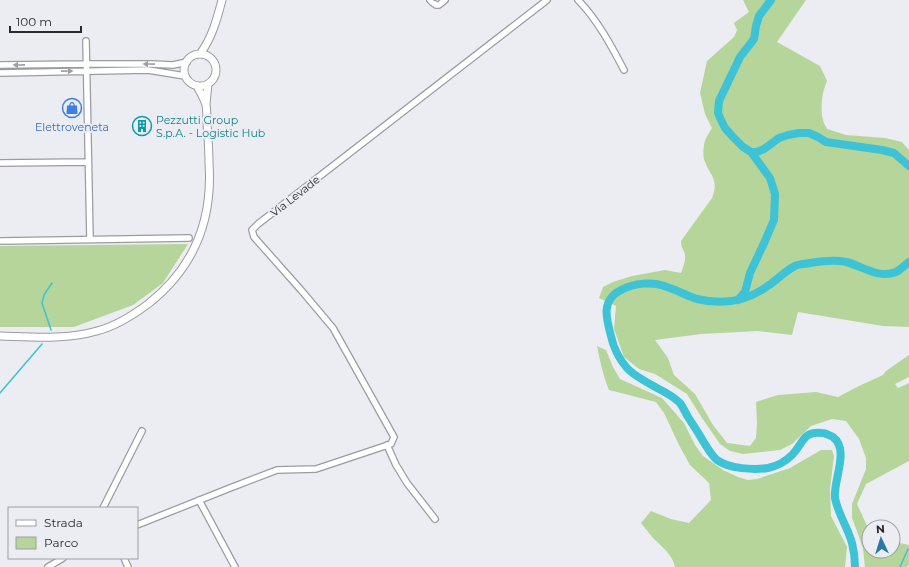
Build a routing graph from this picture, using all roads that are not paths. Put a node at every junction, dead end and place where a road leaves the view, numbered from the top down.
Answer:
1 (222, 0) edge
2 (430, 0) edge
3 (445, 0) edge
4 (548, 0) edge
5 (578, 0) edge
6 (214, 29) junction
7 (86, 41) dead end
8 (200, 54) junction
9 (211, 59) junction
10 (187, 62) junction
11 (86, 64) junction
12 (0, 65) edge
13 (624, 70) dead end
14 (87, 71) junction
15 (0, 73) edge
16 (185, 76) junction
17 (208, 84) junction
18 (197, 86) junction
19 (206, 106) junction
20 (88, 162) junction
21 (0, 163) edge
22 (188, 238) dead end
23 (90, 239) junction
24 (0, 241) edge
25 (0, 336) edge
26 (142, 431) dead end
27 (387, 445) junction
28 (199, 500) junction
29 (104, 507) edge
30 (435, 519) dead end
31 (138, 525) edge
32 (61, 559) edge
33 (48, 567) edge
34 (235, 567) edge

1 - 6 main road
2 - 3 street
4 - 27 street, Via Levade
5 - 13 street
6 - 8 main road
6 - 9 main road
7 - 11 street
8 - 9 main road
8 - 10 main road
9 - 17 main road
10 -> 11 street
10 - 16 main road
11 -> 12 street
11 - 14 street
15 -> 14 street
14 - 16 street
14 - 20 street
16 - 18 main road
17 - 18 main road
17 - 19 main road
18 - 19 main road
19 - 25 main road
20 - 21 street
20 - 23 street
22 - 23 street
23 - 24 street
26 - 29 street
27 - 28 street
27 - 30 street
28 - 31 street
28 - 34 street
32 - 33 street

